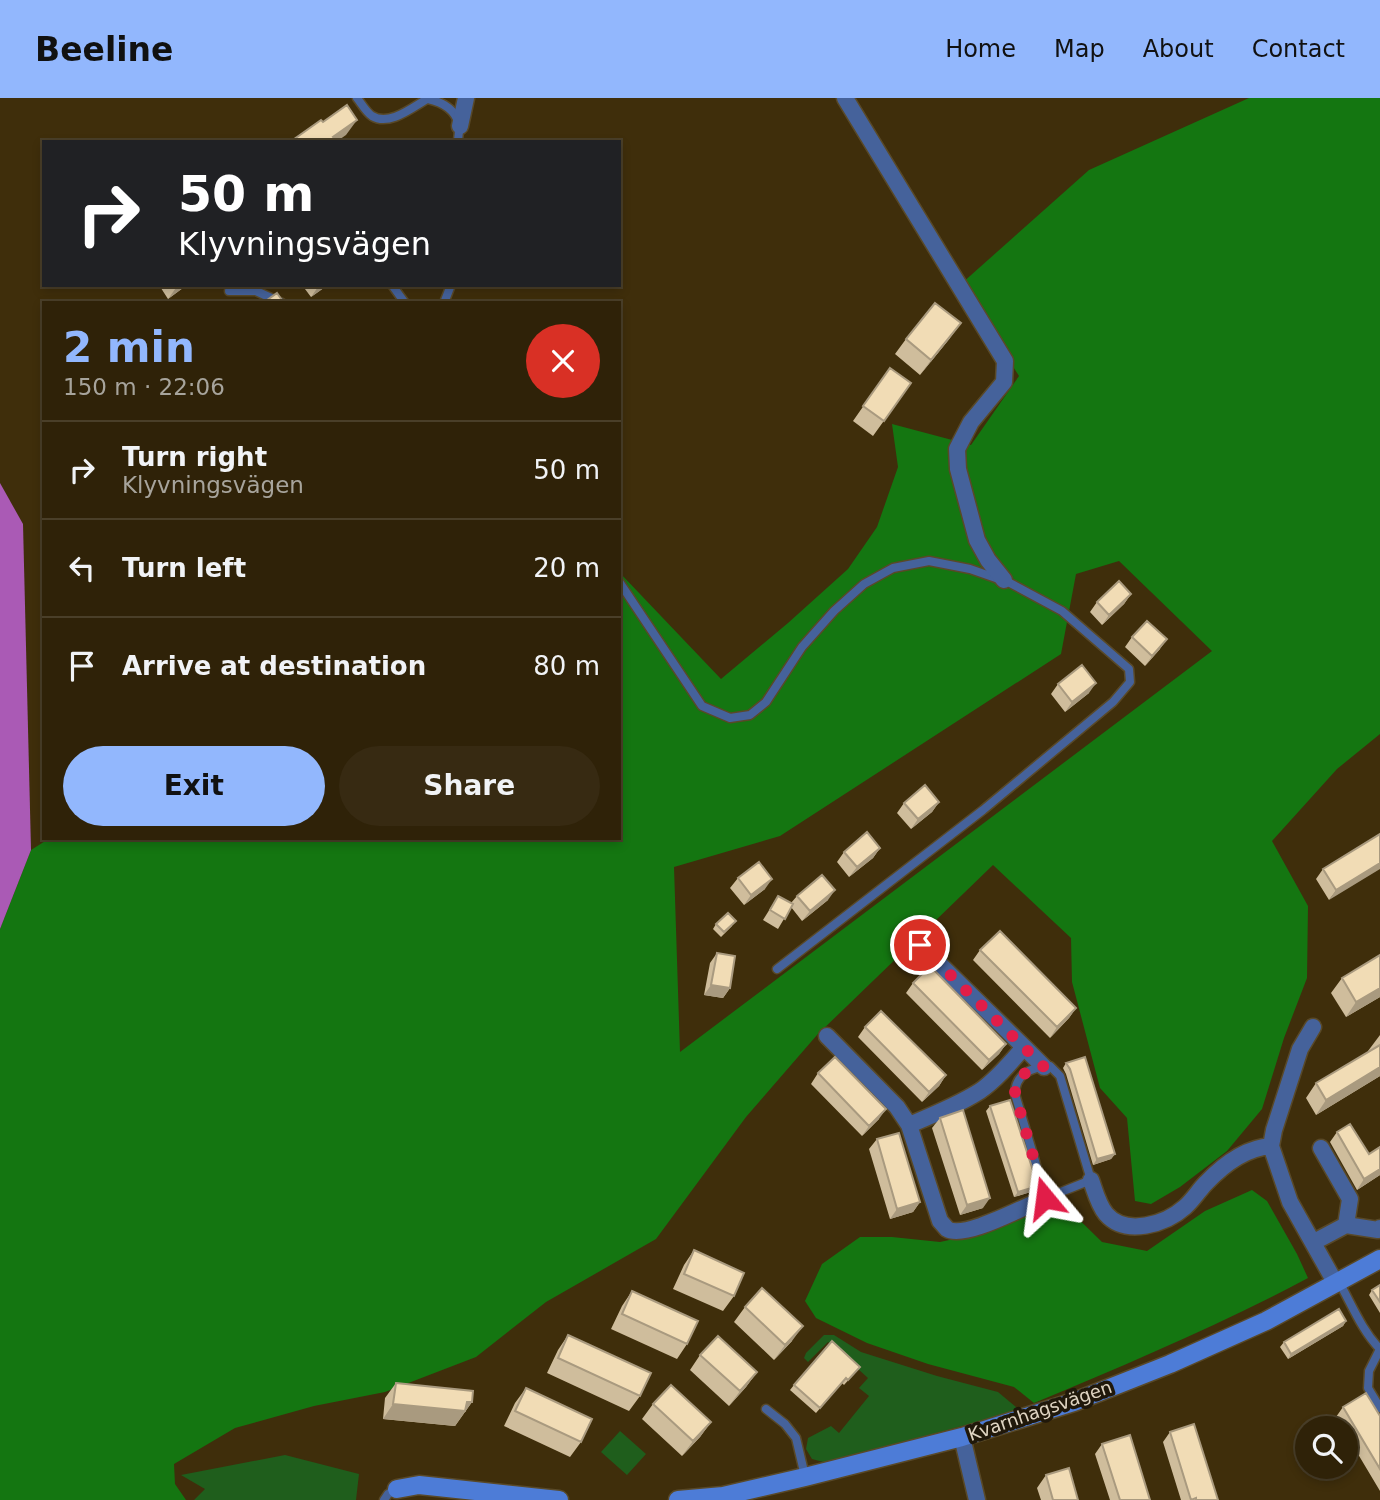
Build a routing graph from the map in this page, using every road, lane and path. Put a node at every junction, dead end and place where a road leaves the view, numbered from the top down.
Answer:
1 (357, 98) edge
2 (429, 98) edge
3 (466, 98) edge
4 (845, 98) edge
5 (459, 134) edge
6 (229, 291) dead end
7 (278, 301) edge
8 (1004, 580) junction
9 (621, 584) edge
10 (920, 945) dead end
11 (777, 969) dead end
12 (1313, 1027) dead end
13 (827, 1035) dead end
14 (1024, 1047) junction
15 (1044, 1067) junction
16 (909, 1125) junction
17 (1271, 1146) junction
18 (1321, 1149) dead end
19 (1091, 1180) junction
20 (1045, 1198) junction
21 (1346, 1225) junction
22 (1380, 1228) edge
23 (1314, 1242) junction
24 (1380, 1259) edge
25 (1338, 1283) junction
26 (1380, 1349) edge
27 (1380, 1408) edge
28 (766, 1409) dead end
29 (962, 1437) junction
30 (805, 1477) junction
31 (391, 1494) edge
32 (480, 1495) edge
33 (559, 1500) edge
34 (678, 1500) edge
35 (977, 1500) edge

1 - 2 lane
2 - 5 lane
3 - 5 street
4 - 8 street
6 - 7 lane
8 - 9 lane
8 - 11 lane
10 - 14 street
12 - 17 street
13 - 16 street
14 - 15 street
14 - 16 street
15 - 19 lane
15 - 20 lane
16 - 20 street
17 - 19 street
17 - 23 street
18 - 21 street
19 - 20 lane
21 - 22 street
21 - 23 street
23 - 25 street
24 - 25 street, Kvarnhagsvägen
25 - 26 lane
25 - 29 street, Kvarnhagsvägen
26 - 27 lane
28 - 30 lane
29 - 30 street, Kvarnhagsvägen
29 - 35 street
30 - 34 street, Kvarnhagsvägen
31 - 32 street
32 - 33 street

